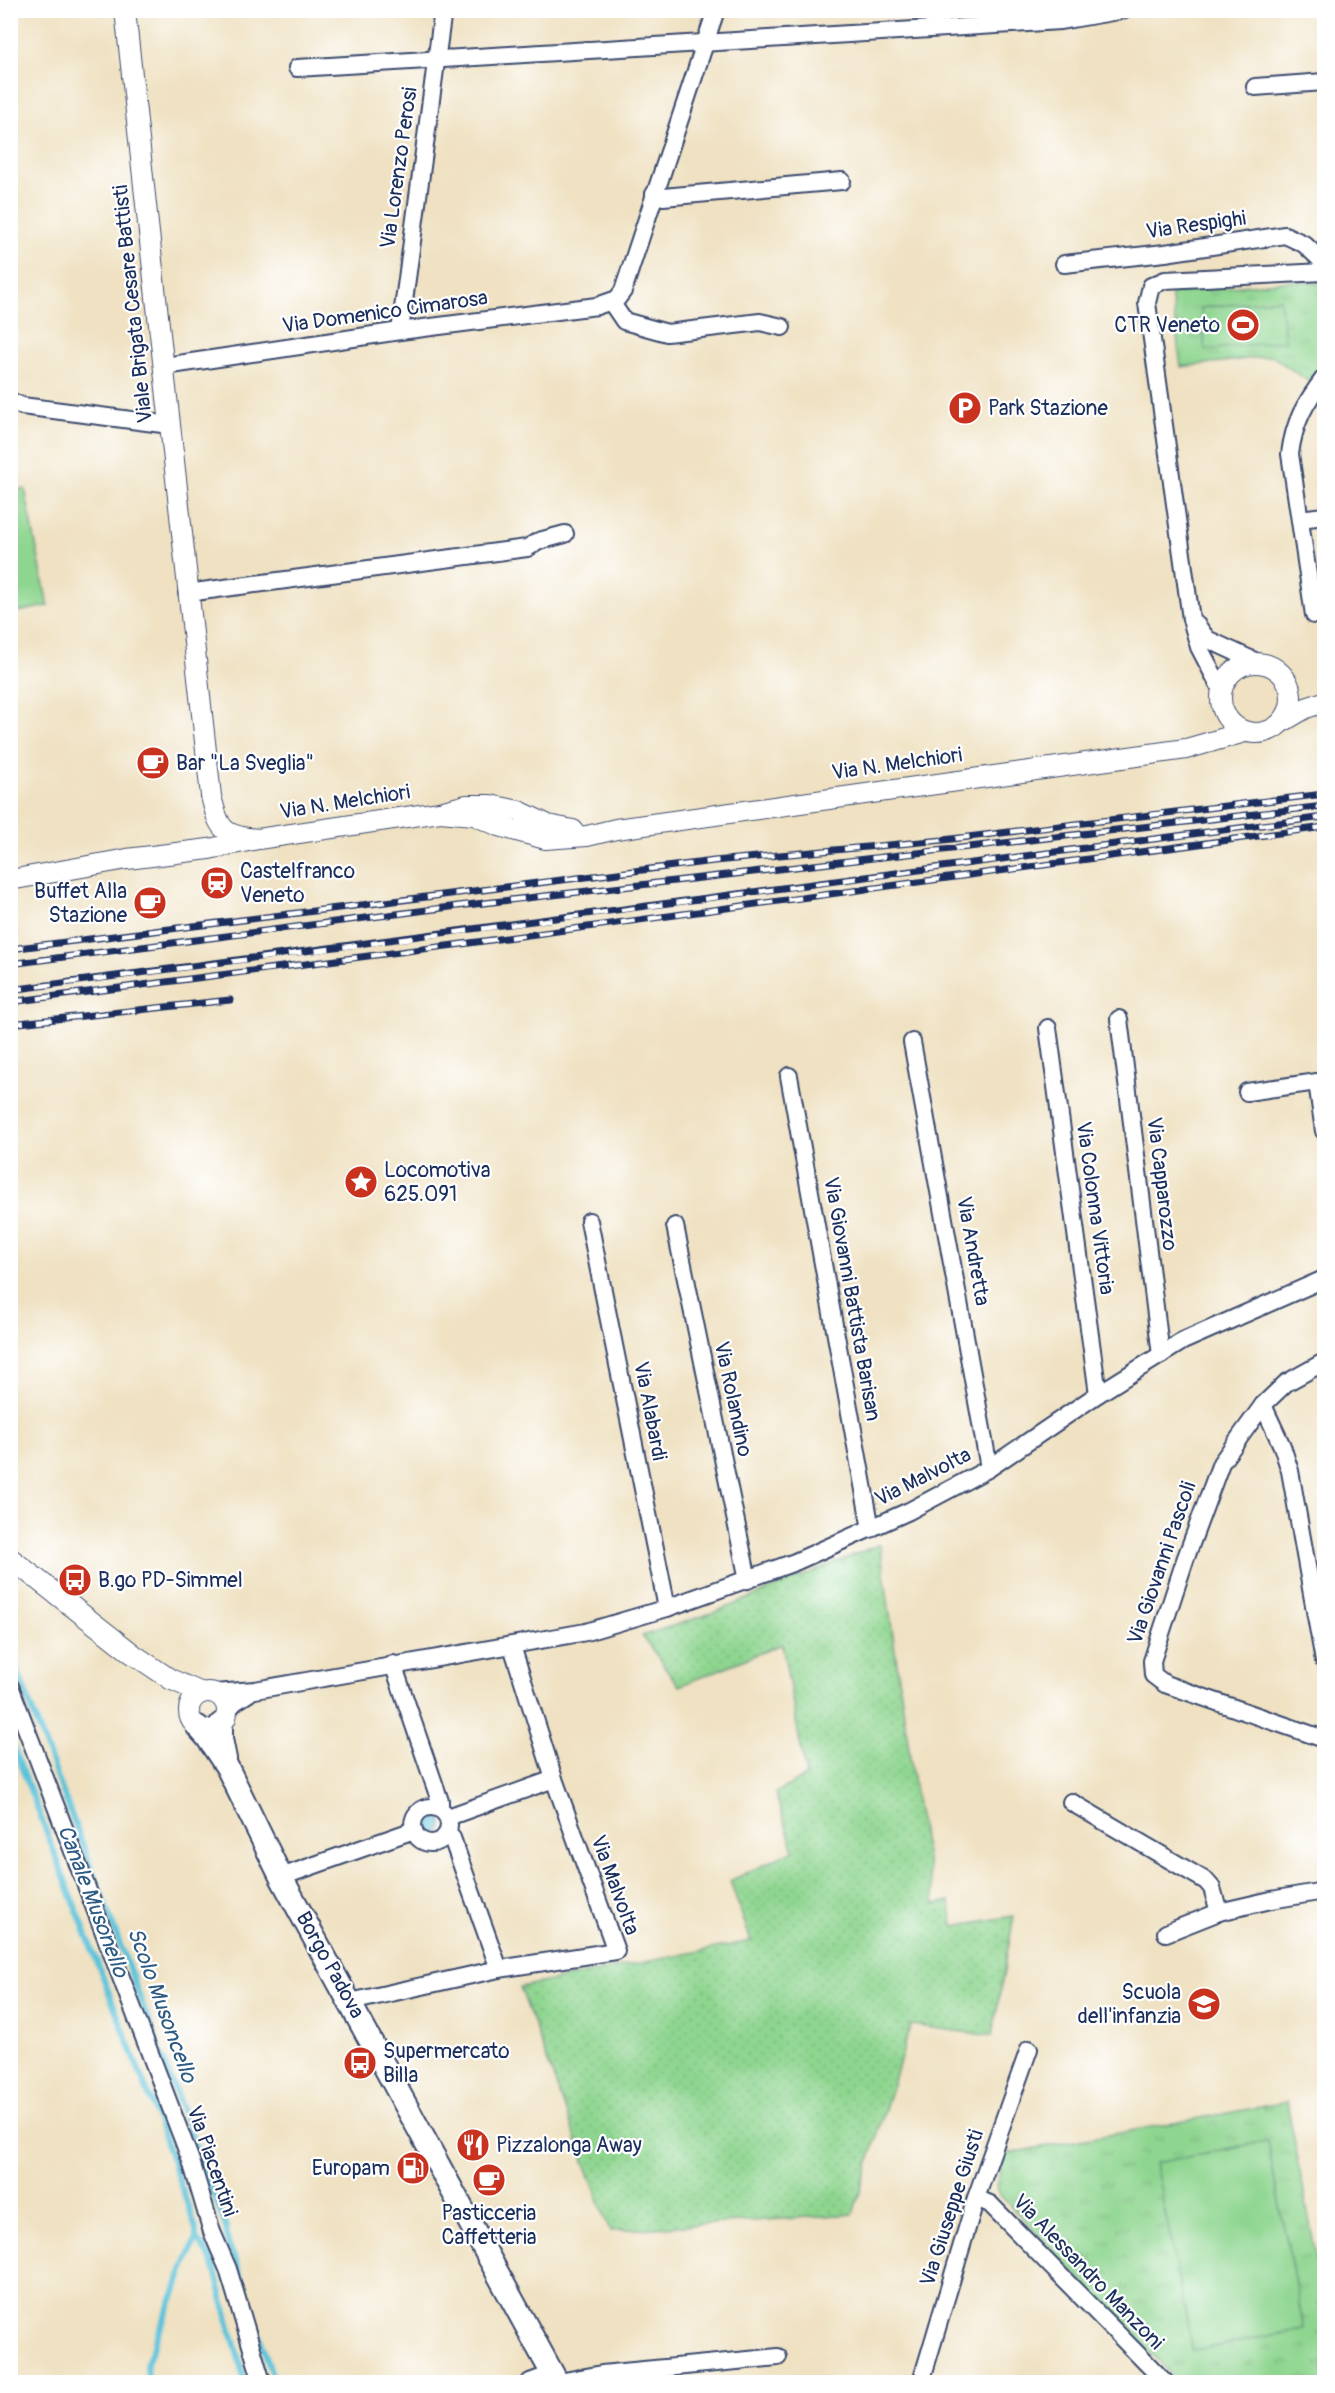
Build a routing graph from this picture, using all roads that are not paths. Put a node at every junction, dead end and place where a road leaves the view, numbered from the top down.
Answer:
1 (125, 10) edge
2 (443, 10) edge
3 (716, 10) edge
4 (1124, 10) edge
5 (706, 43) junction
6 (436, 58) junction
7 (297, 68) dead end
8 (1324, 82) edge
9 (1255, 87) dead end
10 (842, 181) dead end
11 (654, 194) junction
12 (1064, 264) dead end
13 (1324, 264) edge
14 (1324, 272) edge
15 (610, 302) junction
16 (782, 327) dead end
17 (400, 331) junction
18 (165, 366) junction
19 (1324, 378) edge
20 (10, 400) edge
21 (170, 425) junction
22 (1324, 516) edge
23 (1300, 519) junction
24 (565, 534) dead end
25 (187, 593) junction
26 (1314, 615) dead end
27 (1191, 619) junction
28 (1259, 663) junction
29 (1287, 680) junction
30 (1222, 699) junction
31 (1324, 701) edge
32 (1284, 721) junction
33 (1245, 732) junction
34 (1186, 748) junction
35 (218, 824) junction
36 (258, 839) junction
37 (173, 852) junction
38 (10, 880) edge
39 (1119, 1019) dead end
40 (1048, 1028) dead end
41 (912, 1042) dead end
42 (789, 1076) dead end
43 (1247, 1092) dead end
44 (1324, 1131) edge
45 (590, 1221) dead end
46 (675, 1226) dead end
47 (1324, 1279) edge
48 (1161, 1355) junction
49 (1324, 1362) edge
50 (1098, 1394) junction
51 (1263, 1405) junction
52 (989, 1468) junction
53 (872, 1529) junction
54 (10, 1558) edge
55 (748, 1580) junction
56 (667, 1608) junction
57 (512, 1646) junction
58 (133, 1654) junction
59 (1324, 1661) edge
60 (393, 1664) junction
61 (10, 1686) edge
62 (255, 1690) junction
63 (208, 1693) junction
64 (224, 1718) junction
65 (194, 1721) junction
66 (1324, 1739) edge
67 (227, 1767) junction
68 (554, 1779) junction
69 (1071, 1802) dead end
70 (445, 1820) junction
71 (414, 1830) junction
72 (281, 1877) junction
73 (1324, 1891) edge
74 (1219, 1912) junction
75 (1166, 1933) dead end
76 (499, 1969) junction
77 (350, 2002) junction
78 (1029, 2049) dead end
79 (976, 2198) junction
80 (778, 2357) dead end
81 (556, 2380) edge
82 (262, 2382) edge
83 (530, 2382) edge
84 (922, 2382) edge
85 (1165, 2382) edge

1 - 18 street, Viale Brigata Cesare Battisti
2 - 6 street, Via Lorenzo Perosi
3 - 5 street
4 - 5 street
5 - 6 street
5 - 11 street
6 - 7 street
6 - 17 street, Via Lorenzo Perosi
8 - 9 street
10 - 11 street
11 - 15 street
12 - 13 street, Via Respighi
14 - 27 street
15 - 16 street
15 - 17 street, Via Domenico Cimarosa
17 - 18 street, Via Domenico Cimarosa
18 - 21 street, Viale Brigata Cesare Battisti
19 - 23 street
20 - 21 street
21 - 25 street, Viale Brigata Cesare Battisti
22 - 23 street
23 - 26 street
24 - 25 street
25 - 35 street, Viale Brigata Cesare Battisti
27 - 28 street
27 - 30 street
28 - 29 street
28 - 30 street
29 - 31 street
29 - 32 street
30 - 33 street
30 - 34 street
31 - 32 street
32 - 33 street
33 - 34 street, Via N. Melchiori
34 - 36 street, Via N. Melchiori
35 - 36 street, Via N. Melchiori
35 - 37 street, Via N. Melchiori
36 - 37 street, Via N. Melchiori
37 - 38 street, Via N. Melchiori
39 - 48 street, Via Capparozzo
40 - 50 street, Via Colonna Vittoria
41 - 52 street, Via Andretta
42 - 53 street, Via Giovanni Battista Barisan
43 - 44 street
45 - 56 street, Via Alabardi
46 - 55 street, Via Rolandino
47 - 48 street, Via Malvolta
48 - 50 street, Via Malvolta
49 - 51 street, Via Giovanni Pascoli
50 - 52 street, Via Malvolta
51 - 59 street
51 - 66 street, Via Giovanni Pascoli
52 - 53 street, Via Malvolta
53 - 55 street, Via Malvolta
54 - 58 street, Borgo Padova
55 - 56 street, Via Malvolta
56 - 57 street, Via Malvolta
57 - 60 street, Via Malvolta
57 - 68 street, Via Malvolta
58 - 63 street, Borgo Padova
58 - 65 street, Borgo Padova
60 - 62 street, Via Malvolta
60 - 70 street
61 - 82 street, Via Piacentini
62 - 63 street, Via Malvolta
62 - 64 street, Via Malvolta
63 - 64 street
63 - 65 street
64 - 65 street
64 - 67 main road, Borgo Padova
65 - 67 main road, Borgo Padova
67 - 72 main road, Borgo Padova
68 - 70 street
68 - 76 street, Via Malvolta
69 - 74 street
70 - 71 street
70 - 71 street
70 - 76 street
71 - 72 street
72 - 77 main road, Borgo Padova
73 - 74 street
74 - 75 street
76 - 77 street, Via Malvolta
77 - 81 main road, Borgo Padova
78 - 79 street, Via Giuseppe Giusti
79 - 84 street, Via Giuseppe Giusti
79 - 85 street, Via Alessandro Manzoni
80 - 81 street
81 - 83 street

